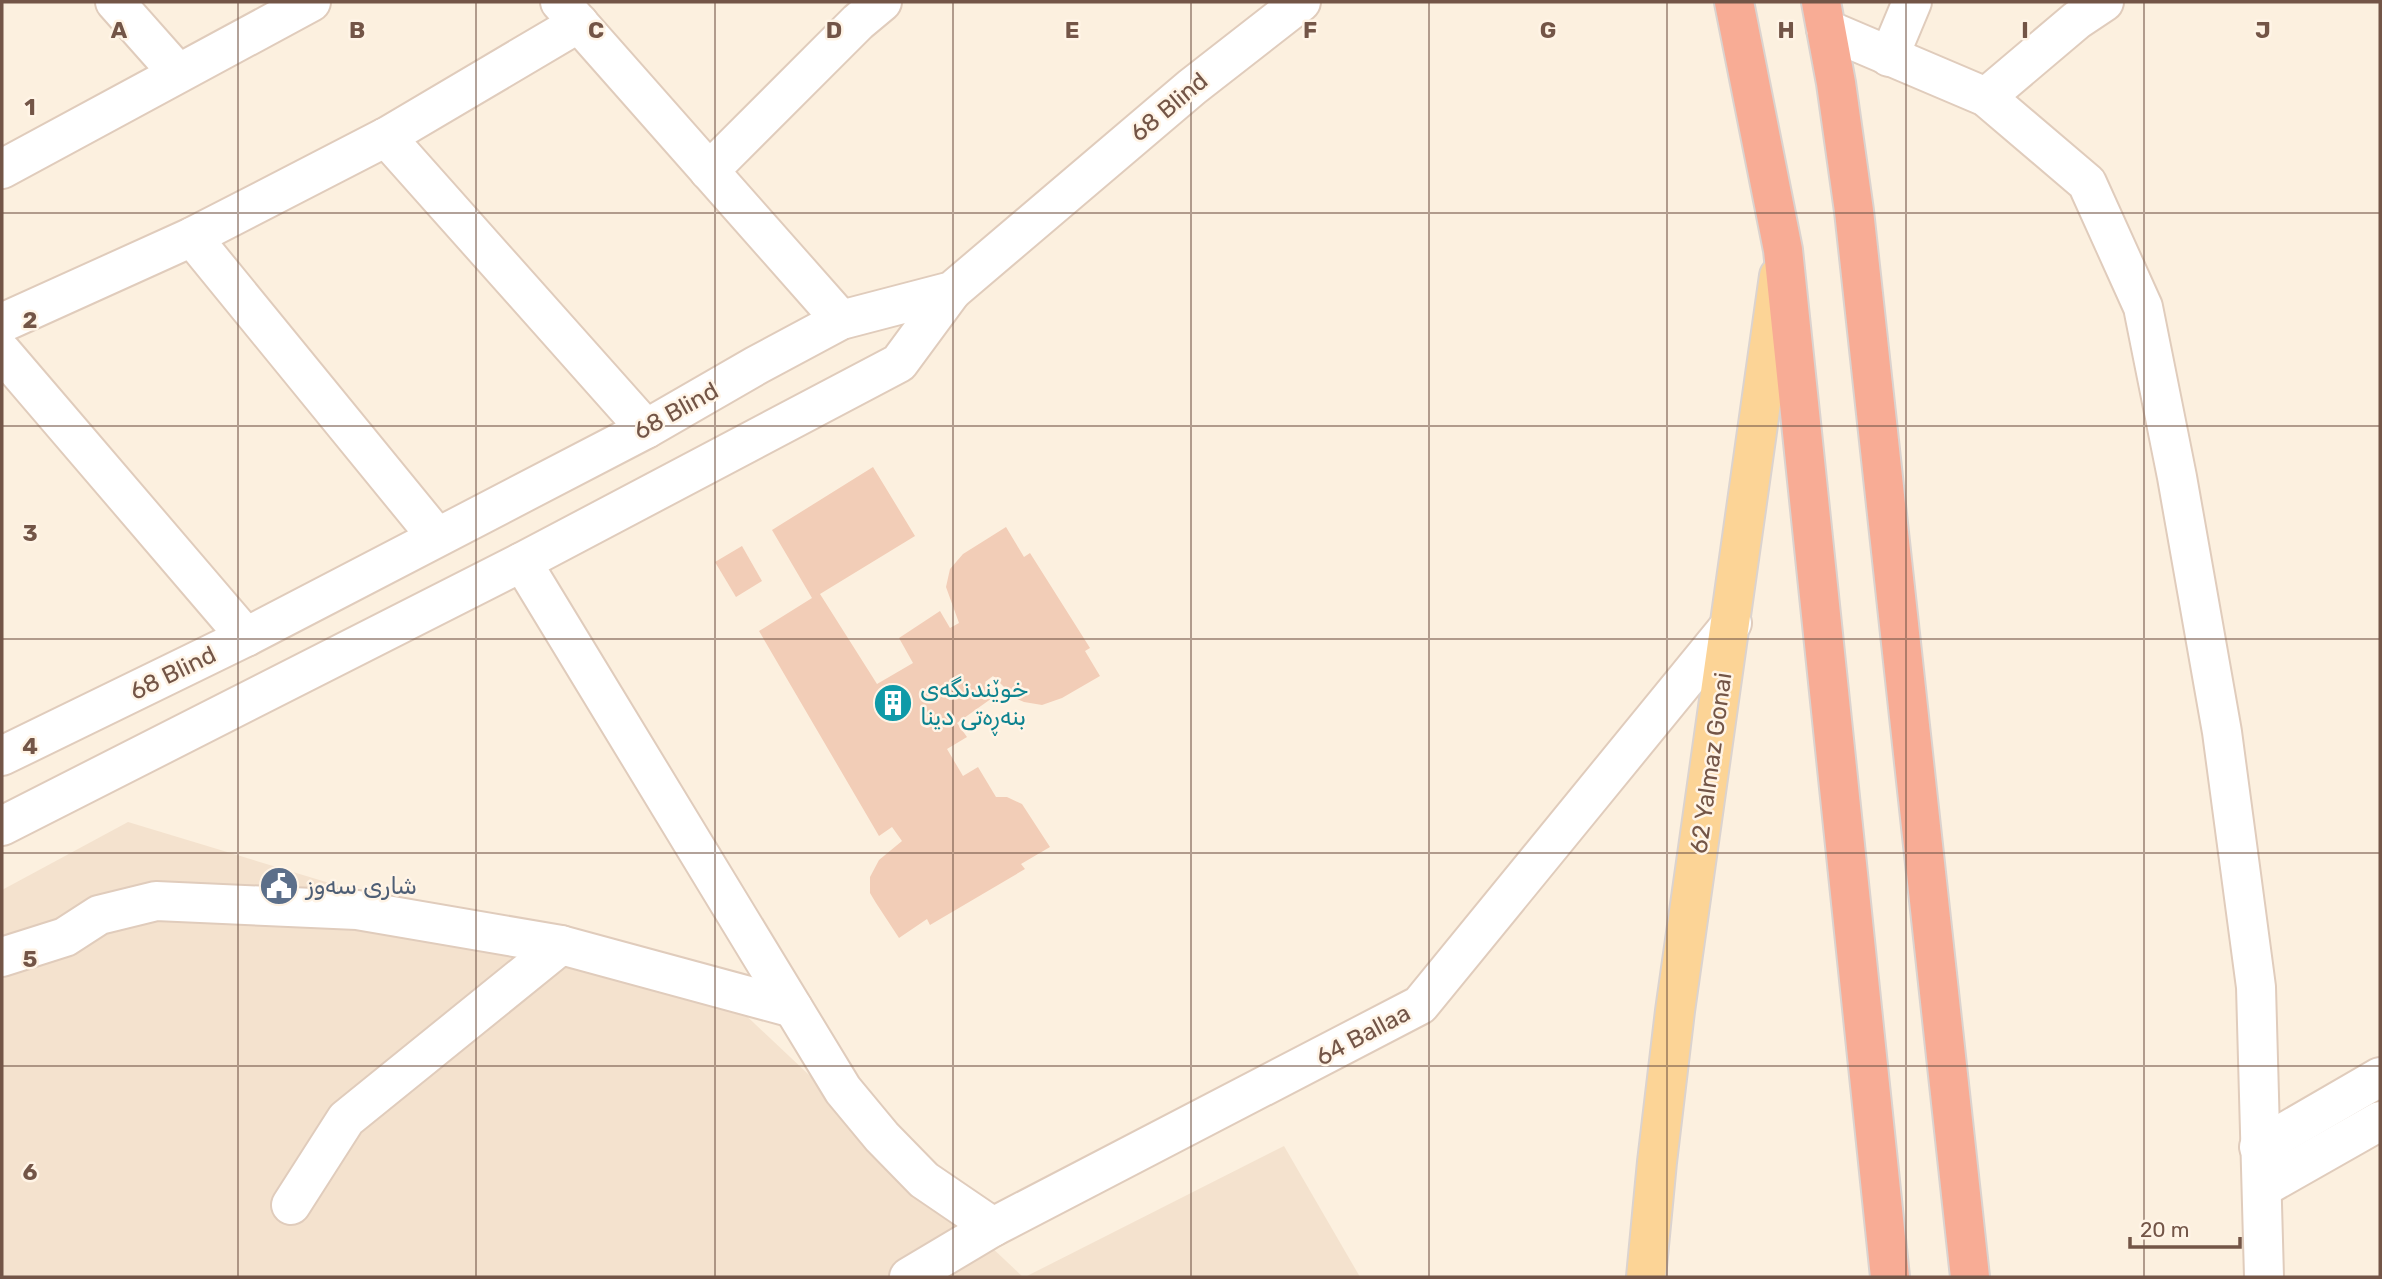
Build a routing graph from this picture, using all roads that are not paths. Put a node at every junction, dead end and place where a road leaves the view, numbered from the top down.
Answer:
1 (115, 2) edge
2 (311, 2) edge
3 (1301, 2) edge
4 (1734, 2) edge
5 (1912, 2) edge
6 (2104, 2) edge
7 (861, 8) edge
8 (570, 12) edge
9 (1824, 15) edge
10 (1889, 57) junction
11 (178, 73) junction
12 (1986, 97) junction
13 (386, 137) junction
14 (2, 169) edge
15 (709, 171) junction
16 (192, 237) junction
17 (1783, 250) junction
18 (952, 291) junction
19 (841, 320) junction
20 (2, 323) edge
21 (2, 352) edge
22 (646, 429) junction
23 (438, 537) junction
24 (522, 562) junction
25 (1732, 623) junction
26 (246, 637) junction
27 (2, 756) edge
28 (2, 826) edge
29 (561, 945) junction
30 (2, 957) edge
31 (793, 1008) junction
32 (2380, 1077) edge
33 (2380, 1121) edge
34 (2259, 1147) junction
35 (2262, 1188) junction
36 (291, 1205) dead end
37 (993, 1227) junction
38 (909, 1277) edge
39 (1646, 1277) edge
40 (1889, 1277) edge
41 (1970, 1277) edge
42 (2263, 1277) edge

1 - 11 street
2 - 11 street
3 - 18 street, 68 Blind
4 - 17 highway
5 - 10 street
6 - 12 street
7 - 15 street
8 - 13 street
8 - 15 street
9 - 10 street
9 - 41 highway
10 - 12 street
11 - 14 street
12 - 34 street
13 - 16 street
13 - 22 street
15 - 19 street
16 - 20 street
16 - 23 street
17 - 25 main road, 62 Yalmaz Gonai
17 - 40 highway
18 - 19 street, 68 Blind
18 - 24 street
19 - 22 street, 68 Blind
21 - 26 street
22 - 23 street, 68 Blind
23 - 26 street, 68 Blind
24 - 28 street
24 - 31 street
25 - 37 street, 64 Ballaa
25 - 39 main road, 62 Yalmaz Gonai
26 - 27 street, 68 Blind
29 - 30 street
29 - 31 street
29 - 36 street
31 - 37 street
32 - 34 street
33 - 35 street
34 - 35 street
35 - 42 street
37 - 38 street, 64 Ballaa

